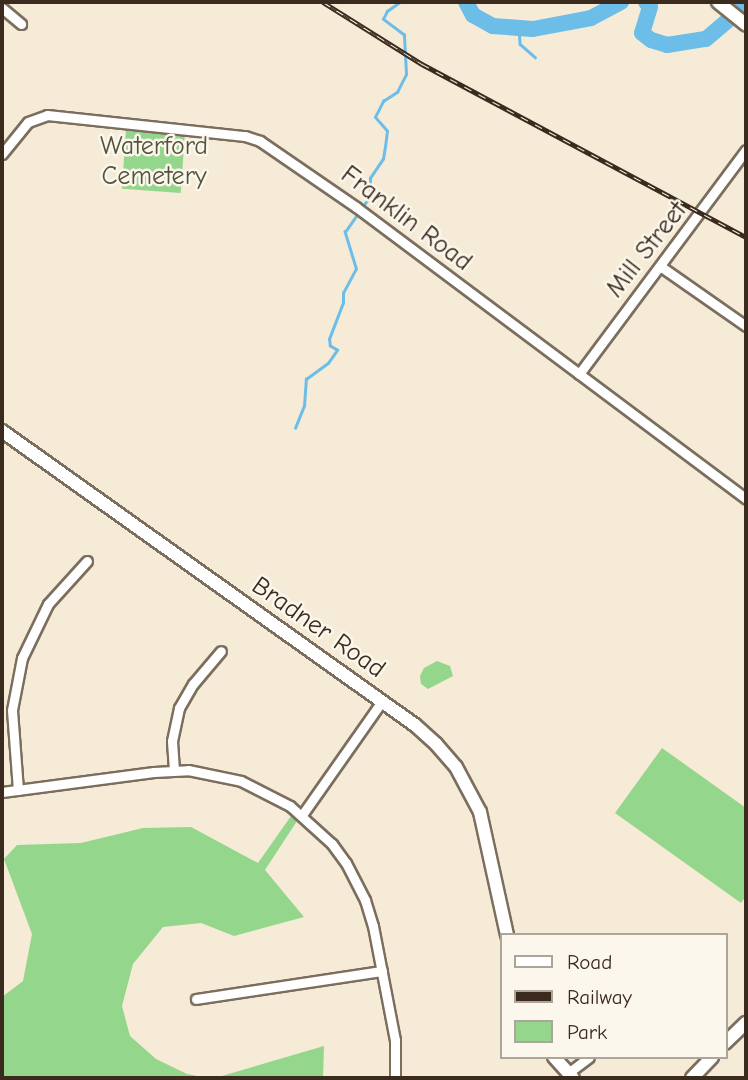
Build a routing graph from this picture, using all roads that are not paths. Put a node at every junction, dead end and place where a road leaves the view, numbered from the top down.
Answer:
1 (723, 6) edge
2 (2, 8) edge
3 (21, 23) dead end
4 (746, 25) edge
5 (746, 150) edge
6 (2, 154) edge
7 (660, 266) junction
8 (746, 326) edge
9 (579, 374) junction
10 (2, 431) edge
11 (746, 499) edge
12 (87, 561) dead end
13 (220, 652) dead end
14 (382, 701) junction
15 (174, 770) junction
16 (18, 790) junction
17 (2, 792) edge
18 (302, 815) junction
19 (507, 933) edge
20 (382, 971) junction
21 (196, 999) dead end
22 (746, 1023) edge
23 (727, 1041) edge
24 (556, 1059) edge
25 (587, 1059) edge
26 (710, 1059) edge
27 (570, 1076) edge
28 (395, 1078) edge
29 (692, 1078) edge

1 - 4 street
2 - 3 street
5 - 7 street, Mill Street
6 - 9 street, Franklin Road
7 - 8 street
7 - 9 street, Mill Street
9 - 11 street, Franklin Road
10 - 14 street, Bradner Road
12 - 16 street
13 - 15 street
14 - 18 street
14 - 19 street, Bradner Road
15 - 16 street
15 - 18 street
16 - 17 street
18 - 20 street
20 - 21 street
20 - 28 street
22 - 23 street
24 - 27 street
25 - 27 street
26 - 29 street

